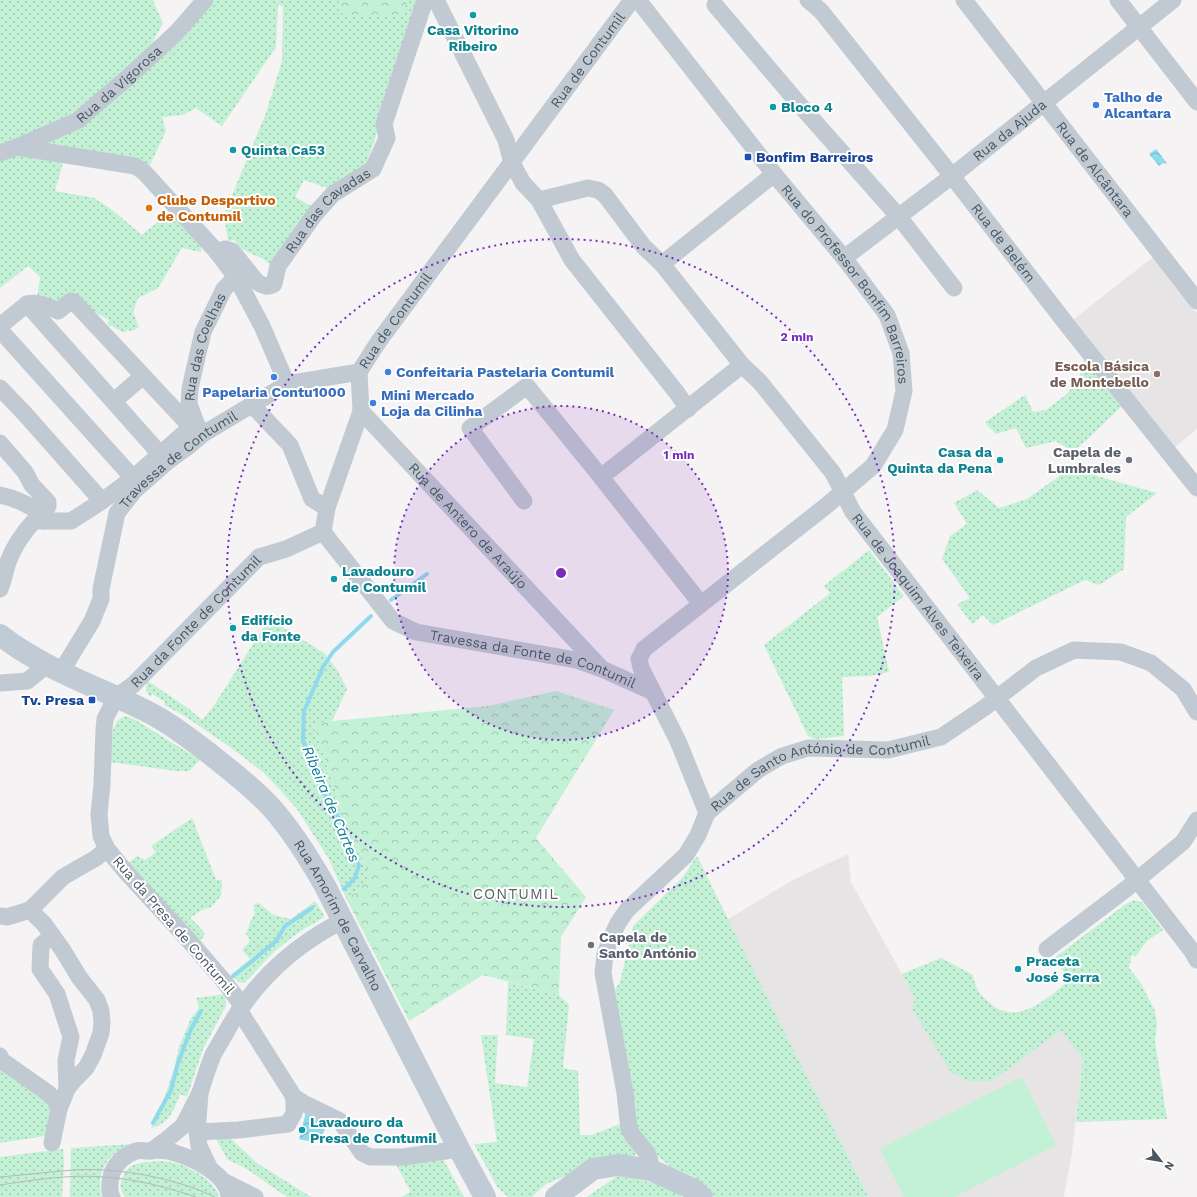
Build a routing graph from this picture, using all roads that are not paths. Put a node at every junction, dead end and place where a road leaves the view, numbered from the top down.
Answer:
1 (205, 0) edge
2 (426, 0) edge
3 (436, 0) edge
4 (632, 0) edge
5 (638, 0) edge
6 (808, 0) edge
7 (964, 0) edge
8 (1118, 0) edge
9 (1174, 0) edge
10 (715, 5) dead end
11 (1138, 27) junction
12 (1044, 102) junction
13 (1197, 102) edge
14 (17, 147) junction
15 (0, 153) edge
16 (512, 163) junction
17 (774, 174) junction
18 (952, 176) junction
19 (540, 200) junction
20 (899, 217) junction
21 (217, 252) junction
22 (844, 258) junction
23 (662, 264) junction
24 (236, 277) junction
25 (954, 288) dead end
26 (1197, 302) edge
27 (27, 304) junction
28 (0, 326) edge
29 (0, 330) edge
30 (742, 365) junction
31 (360, 372) junction
32 (142, 376) junction
33 (287, 384) junction
34 (0, 388) edge
35 (114, 401) junction
36 (252, 405) junction
37 (688, 409) junction
38 (361, 411) junction
39 (196, 428) junction
40 (0, 443) edge
41 (160, 454) junction
42 (601, 477) junction
43 (133, 478) junction
44 (1197, 488) edge
45 (842, 493) junction
46 (0, 495) edge
47 (102, 501) junction
48 (524, 501) dead end
49 (327, 508) junction
50 (43, 517) junction
51 (323, 532) junction
52 (0, 589) edge
53 (701, 604) junction
54 (0, 635) edge
55 (54, 669) junction
56 (602, 669) junction
57 (0, 683) edge
58 (653, 692) junction
59 (116, 697) junction
60 (998, 699) junction
61 (1197, 712) edge
62 (707, 813) junction
63 (1197, 820) edge
64 (107, 849) junction
65 (1138, 880) junction
66 (30, 910) junction
67 (0, 916) edge
68 (342, 921) junction
69 (52, 936) junction
70 (1047, 949) dead end
71 (1197, 960) edge
72 (240, 1008) junction
73 (0, 1056) edge
74 (67, 1089) junction
75 (200, 1092) junction
76 (294, 1097) junction
77 (59, 1109) junction
78 (197, 1132) junction
79 (52, 1143) dead end
80 (458, 1149) junction
81 (151, 1151) junction
82 (210, 1169) junction
83 (651, 1170) junction
84 (223, 1181) junction
85 (112, 1197) edge
86 (229, 1197) edge
87 (255, 1197) edge
88 (486, 1197) edge
89 (556, 1197) edge
90 (702, 1197) edge

1 - 14 street, Rua da Vigorosa
2 - 21 street, Rua das Cavadas
3 - 16 street
4 - 16 street, Rua de Contumil
5 - 17 street, Rua do Professor Bonfim Barreiros
6 - 18 street, Rua de Belém
7 - 12 street, Rua de Alcântara
8 - 11 street
9 - 11 street, Rua da Ajuda
10 - 20 street
11 - 12 street, Rua da Ajuda
11 - 13 street
12 - 18 street, Rua da Ajuda
12 - 26 street, Rua de Alcântara
14 - 15 street
14 - 21 street
16 - 19 street
16 - 31 street, Rua de Contumil
17 - 22 street, Rua do Professor Bonfim Barreiros
17 - 23 street
18 - 20 street, Rua da Ajuda
18 - 44 street, Rua de Belém
19 - 23 street, Rua de Joaquim Alves Teixeira
19 - 37 street
20 - 22 street, Rua da Ajuda
20 - 25 street
21 - 24 street
22 - 45 street, Rua do Professor Bonfim Barreiros
23 - 30 street, Rua de Joaquim Alves Teixeira
24 - 33 street
24 - 39 street, Rua das Coelhas
27 - 28 street
27 - 32 street
27 - 35 street
29 - 43 street
30 - 37 street
30 - 45 street, Rua de Joaquim Alves Teixeira
31 - 33 street, Rua de Contumil
31 - 38 street
32 - 35 street
32 - 39 street
33 - 36 street, Travessa de Contumil
34 - 47 street
35 - 41 street
36 - 39 street, Travessa de Contumil
36 - 49 street
37 - 42 street
38 - 49 street
38 - 56 street, Rua de Antero de Araújo
39 - 41 street
39 - 55 street, Travessa de Contumil
40 - 50 street
41 - 43 street
42 - 48 street
42 - 53 street
43 - 47 street
45 - 53 street, Rua do Professor Bonfim Barreiros
45 - 60 street, Rua de Joaquim Alves Teixeira
46 - 50 street
47 - 50 street
49 - 51 street
50 - 52 street
51 - 56 street, Travessa da Fonte de Contumil
51 - 59 street, Rua da Fonte de Contumil
53 - 58 street, Rua do Professor Bonfim Barreiros
54 - 55 street, Rua da Fonte de Contumil
55 - 57 street
55 - 59 street, Rua da Fonte de Contumil
56 - 58 street, Travessa da Fonte de Contumil
58 - 62 street, Travessa da Fonte de Contumil
59 - 64 street
59 - 68 street, Rua Amorim de Carvalho
60 - 61 street, Rua de Santo António de Contumil
60 - 62 street, Rua de Santo António de Contumil
60 - 65 street
62 - 83 street, Rua de Santo António de Contumil
63 - 65 street
64 - 66 street, Rua da Presa de Contumil
64 - 72 street, Rua da Presa de Contumil
65 - 70 street
65 - 71 street
66 - 67 street
66 - 69 street
68 - 72 street
68 - 80 street, Rua Amorim de Carvalho
69 - 74 street
69 - 74 street
72 - 75 street
72 - 76 street, Rua da Presa de Contumil
73 - 77 street
74 - 77 street
75 - 78 street
75 - 81 street
76 - 78 street
76 - 80 street, Rua da Presa de Contumil
77 - 79 street
78 - 82 street
80 - 88 street, Rua Amorim de Carvalho
81 - 82 street
81 - 85 street
82 - 84 street
83 - 89 street
83 - 90 street
84 - 86 street
84 - 87 street

